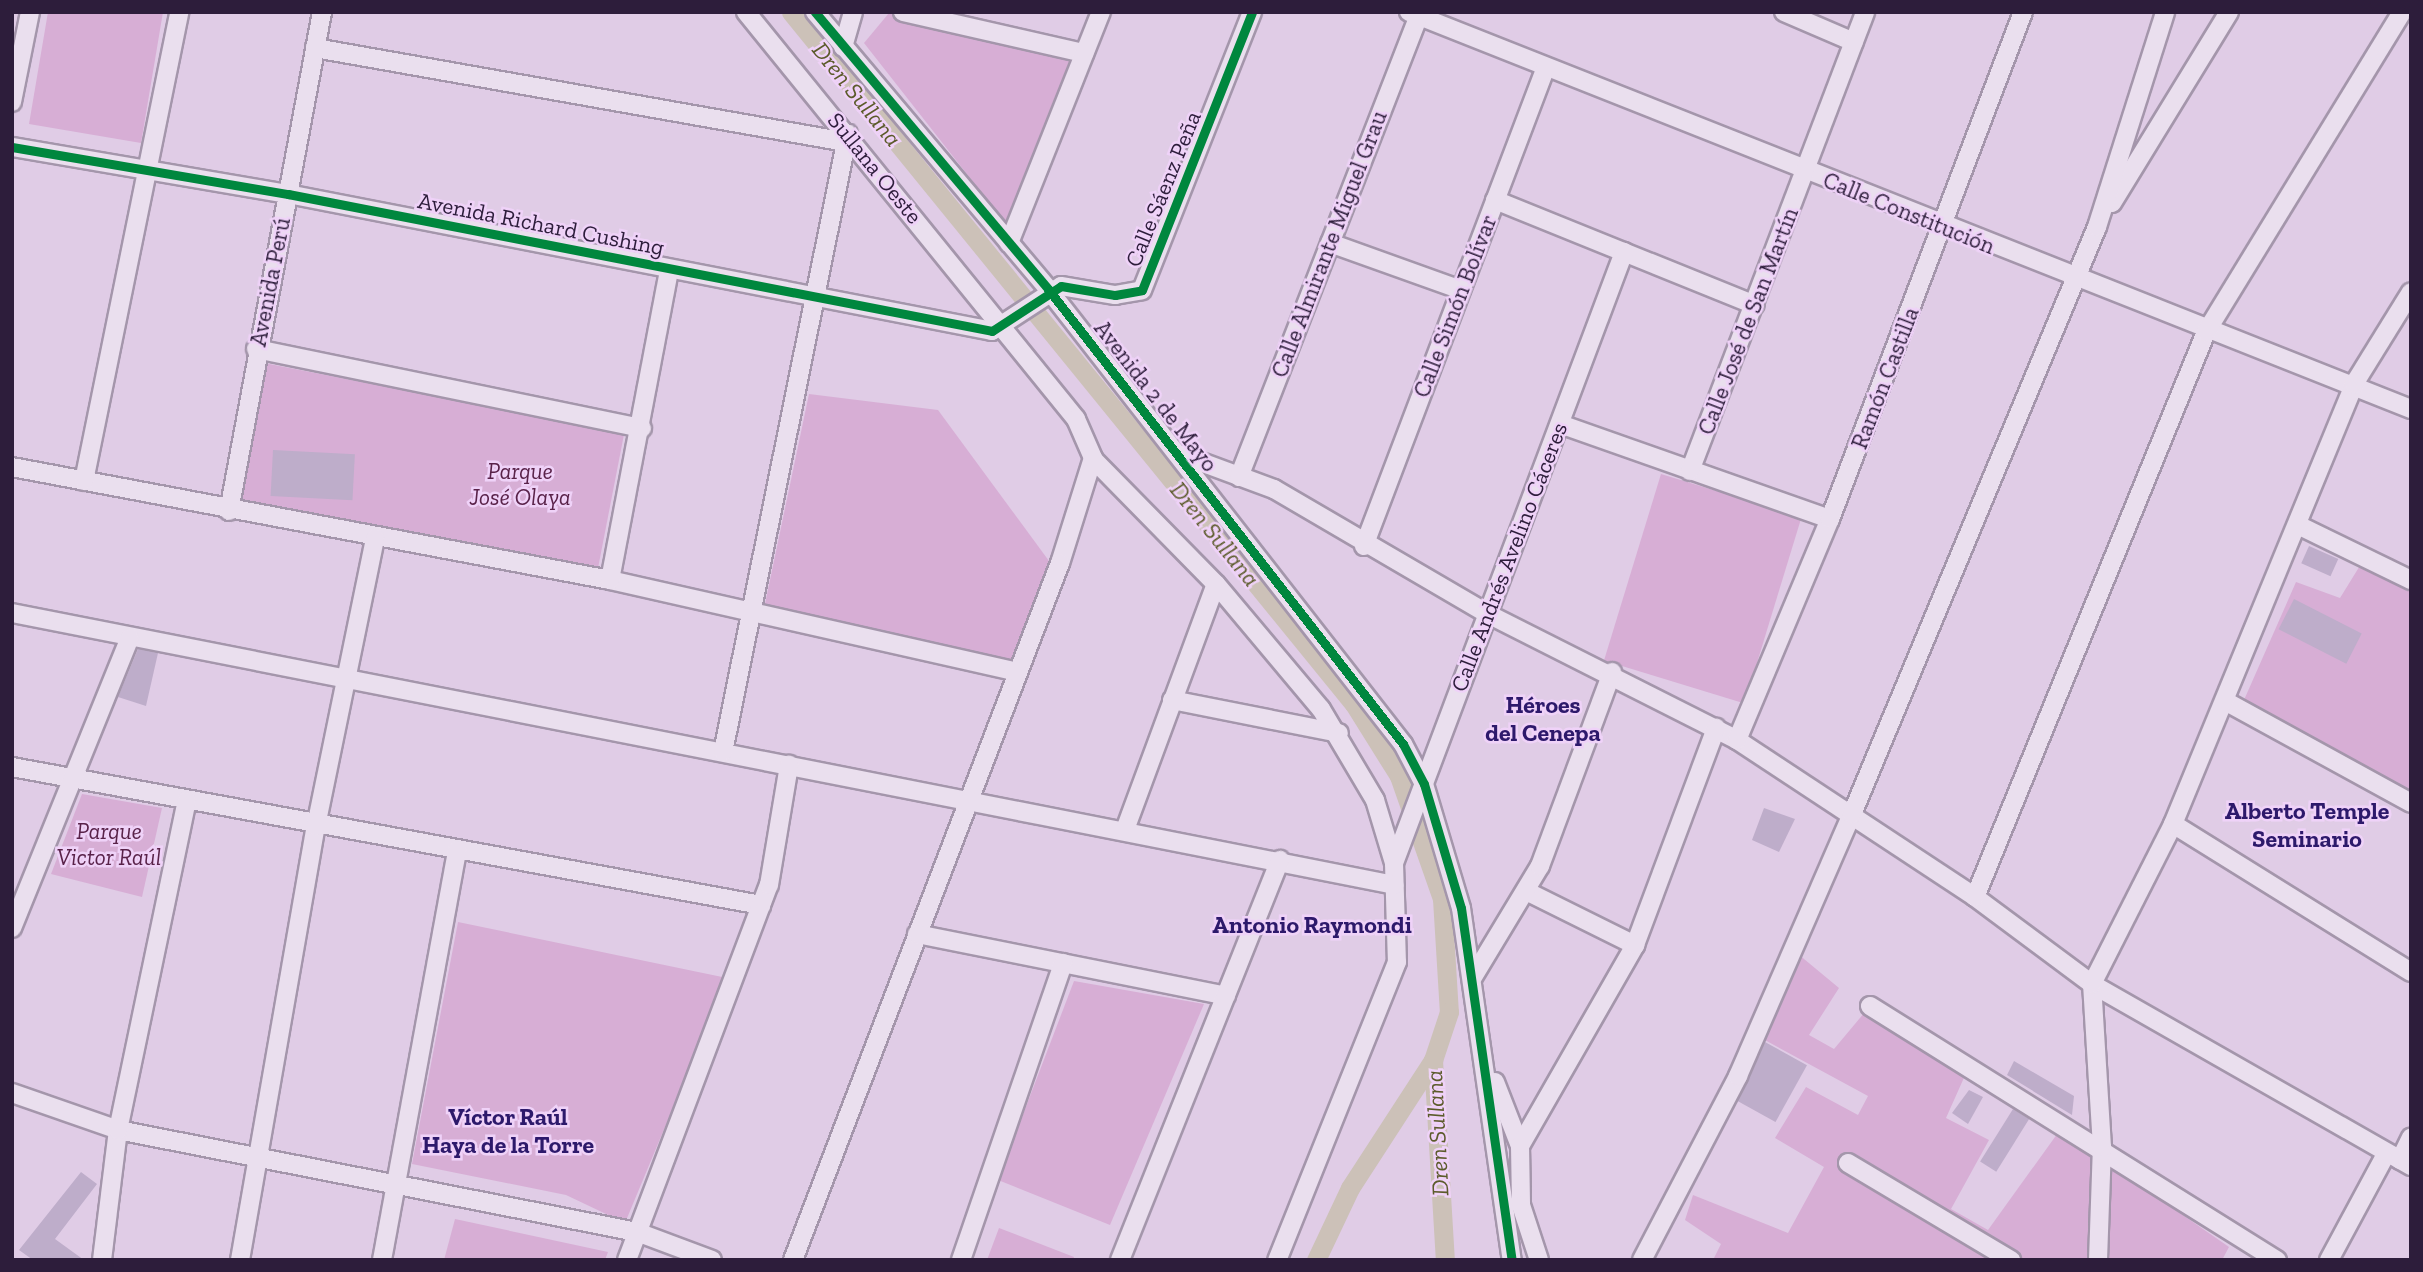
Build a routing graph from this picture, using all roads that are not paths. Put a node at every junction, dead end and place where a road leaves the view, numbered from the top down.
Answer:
1 (30, 12) edge
2 (179, 12) edge
3 (322, 12) edge
4 (746, 12) edge
5 (815, 12) edge
6 (853, 12) edge
7 (903, 12) edge
8 (1101, 12) edge
9 (1252, 12) edge
10 (1784, 12) edge
11 (1865, 12) edge
12 (2023, 12) edge
13 (2165, 12) edge
14 (2229, 12) edge
15 (1416, 13) edge
16 (2404, 17) edge
17 (1854, 42) junction
18 (843, 47) junction
19 (315, 48) junction
20 (1084, 53) junction
21 (1546, 67) junction
22 (12, 102) edge
23 (847, 138) junction
24 (12, 147) edge
25 (147, 169) junction
26 (1807, 172) junction
27 (288, 194) junction
28 (1495, 200) junction
29 (1943, 226) junction
30 (2097, 227) junction
31 (1009, 243) junction
32 (1330, 243) junction
33 (1624, 252) junction
34 (669, 270) junction
35 (2075, 279) junction
36 (1461, 290) junction
37 (1045, 291) junction
38 (2411, 292) edge
39 (816, 297) junction
40 (1755, 305) junction
41 (1004, 323) junction
42 (2206, 332) junction
43 (257, 349) junction
44 (2354, 384) junction
45 (2411, 409) edge
46 (1560, 424) junction
47 (642, 428) junction
48 (1175, 452) junction
49 (1093, 459) junction
50 (12, 467) edge
51 (1690, 471) junction
52 (1239, 477) junction
53 (83, 481) junction
54 (229, 511) junction
55 (1830, 519) junction
56 (2298, 524) junction
57 (375, 538) junction
58 (1364, 546) junction
59 (610, 580) junction
60 (2411, 580) edge
61 (1216, 584) junction
62 (749, 611) junction
63 (12, 614) edge
64 (1488, 614) junction
65 (130, 638) junction
66 (1018, 671) junction
67 (1612, 672) junction
68 (345, 680) junction
69 (1172, 699) junction
70 (2225, 701) junction
71 (1716, 728) junction
72 (1339, 733) junction
73 (1737, 740) junction
74 (723, 752) junction
75 (789, 765) junction
76 (12, 767) edge
77 (74, 780) junction
78 (1421, 791) junction
79 (187, 801) junction
80 (968, 802) junction
81 (2411, 803) edge
82 (1852, 814) junction
83 (2174, 824) junction
84 (316, 825) junction
85 (1126, 827) junction
86 (457, 850) junction
87 (1280, 860) junction
88 (1394, 863) junction
89 (1395, 885) junction
90 (1526, 891) junction
91 (1975, 897) junction
92 (761, 905) junction
93 (12, 928) edge
94 (918, 934) junction
95 (1635, 945) junction
96 (1063, 963) junction
97 (2411, 972) edge
98 (1473, 977) junction
99 (2092, 984) junction
100 (1226, 996) junction
101 (1870, 1006) dead end
102 (1489, 1071) junction
103 (12, 1093) edge
104 (118, 1130) junction
105 (2411, 1137) edge
106 (1520, 1146) junction
107 (2102, 1147) junction
108 (260, 1159) junction
109 (2399, 1160) edge
110 (1848, 1163) dead end
111 (396, 1186) junction
112 (637, 1232) junction
113 (102, 1260) edge
114 (240, 1260) edge
115 (382, 1260) edge
116 (627, 1260) edge
117 (712, 1260) edge
118 (793, 1260) edge
119 (961, 1260) edge
120 (1120, 1260) edge
121 (1277, 1260) edge
122 (1512, 1260) edge
123 (1539, 1260) edge
124 (1642, 1260) edge
125 (2011, 1260) edge
126 (2098, 1260) edge
127 (2277, 1260) edge
128 (2329, 1260) edge

1 - 22 street
2 - 25 street
3 - 19 street, Avenida Perú
4 - 23 street, Sullana Oeste
5 - 18 street, Avenida 2 de Mayo
6 - 18 street
7 - 20 street
8 - 20 street
9 - 37 street, Calle Sáenz Peña
10 - 17 street
11 - 17 street, Calle José de San Martín
12 - 29 street, Ramón Castilla
13 - 30 street
14 - 30 street
15 - 21 street, Calle Constitución
15 - 32 street, Calle Almirante Miguel Grau
16 - 42 street
17 - 26 street, Calle José de San Martín
18 - 31 street, Avenida 2 de Mayo
19 - 23 street
19 - 27 street, Avenida Perú
20 - 31 street
21 - 26 street, Calle Constitución
21 - 28 street, Calle Simón Bolívar
23 - 39 street
23 - 41 street, Sullana Oeste
24 - 25 street, Avenida Richard Cushing
25 - 27 street, Avenida Richard Cushing
25 - 53 street
26 - 29 street, Calle Constitución
26 - 40 street, Calle José de San Martín
27 - 34 street, Avenida Richard Cushing
27 - 43 street, Avenida Perú
28 - 33 street
28 - 36 street, Calle Simón Bolívar
29 - 35 street, Calle Constitución
29 - 55 street, Ramón Castilla
30 - 35 street
31 - 37 street, Avenida 2 de Mayo
32 - 36 street
32 - 52 street, Calle Almirante Miguel Grau
33 - 40 street
33 - 46 street, Calle Andrés Avelino Cáceres
34 - 39 street, Avenida Richard Cushing
34 - 47 street
35 - 42 street, Calle Constitución
35 - 82 street
36 - 58 street, Calle Simón Bolívar
37 - 41 street
37 - 48 street, Avenida 2 de Mayo
38 - 44 street
39 - 41 street, Avenida Richard Cushing
39 - 62 street
40 - 51 street, Calle José de San Martín
41 - 49 street, Sullana Oeste
42 - 44 street, Calle Constitución
42 - 91 street
43 - 47 street
43 - 54 street, Avenida Perú
44 - 45 street, Calle Constitución
44 - 56 street
46 - 51 street
46 - 64 street, Calle Andrés Avelino Cáceres
47 - 59 street
48 - 52 street
48 - 78 street, Avenida 2 de Mayo
49 - 61 street
49 - 66 street
50 - 53 street
51 - 55 street
52 - 58 street
53 - 54 street
54 - 57 street
55 - 73 street, Ramón Castilla
56 - 60 street
56 - 70 street
57 - 59 street
57 - 68 street
58 - 64 street
59 - 62 street
61 - 69 street
61 - 72 street
62 - 66 street
62 - 74 street
63 - 65 street
64 - 67 street
64 - 78 street, Calle Andrés Avelino Cáceres
65 - 68 street
65 - 77 street
66 - 80 street
67 - 71 street
67 - 90 street
68 - 74 street
68 - 84 street
69 - 72 street
69 - 85 street
70 - 81 street
70 - 83 street
71 - 73 street
71 - 95 street
72 - 88 street
73 - 82 street
74 - 75 street
75 - 80 street
75 - 92 street
76 - 77 street
77 - 79 street
77 - 93 street
78 - 88 street, Calle Andrés Avelino Cáceres
78 - 98 street, Avenida 2 de Mayo
79 - 84 street
79 - 104 street
80 - 85 street
80 - 94 street
82 - 91 street
82 - 124 street
83 - 97 street
83 - 99 street
84 - 86 street
84 - 108 street
85 - 87 street
86 - 92 street
86 - 111 street
87 - 89 street
87 - 100 street
88 - 89 street
89 - 121 street
90 - 95 street
90 - 98 street
91 - 99 street
92 - 112 street
94 - 96 street
94 - 118 street
95 - 106 street
96 - 100 street
96 - 119 street
98 - 102 street, Avenida 2 de Mayo
99 - 107 street
99 - 109 street
100 - 120 street
101 - 107 street
102 - 106 street
102 - 122 street
103 - 104 street
104 - 108 street
104 - 113 street
105 - 109 street
106 - 123 street
107 - 126 street
107 - 127 street
108 - 111 street
108 - 114 street
109 - 128 street
110 - 125 street
111 - 112 street
111 - 115 street
112 - 116 street
112 - 117 street

